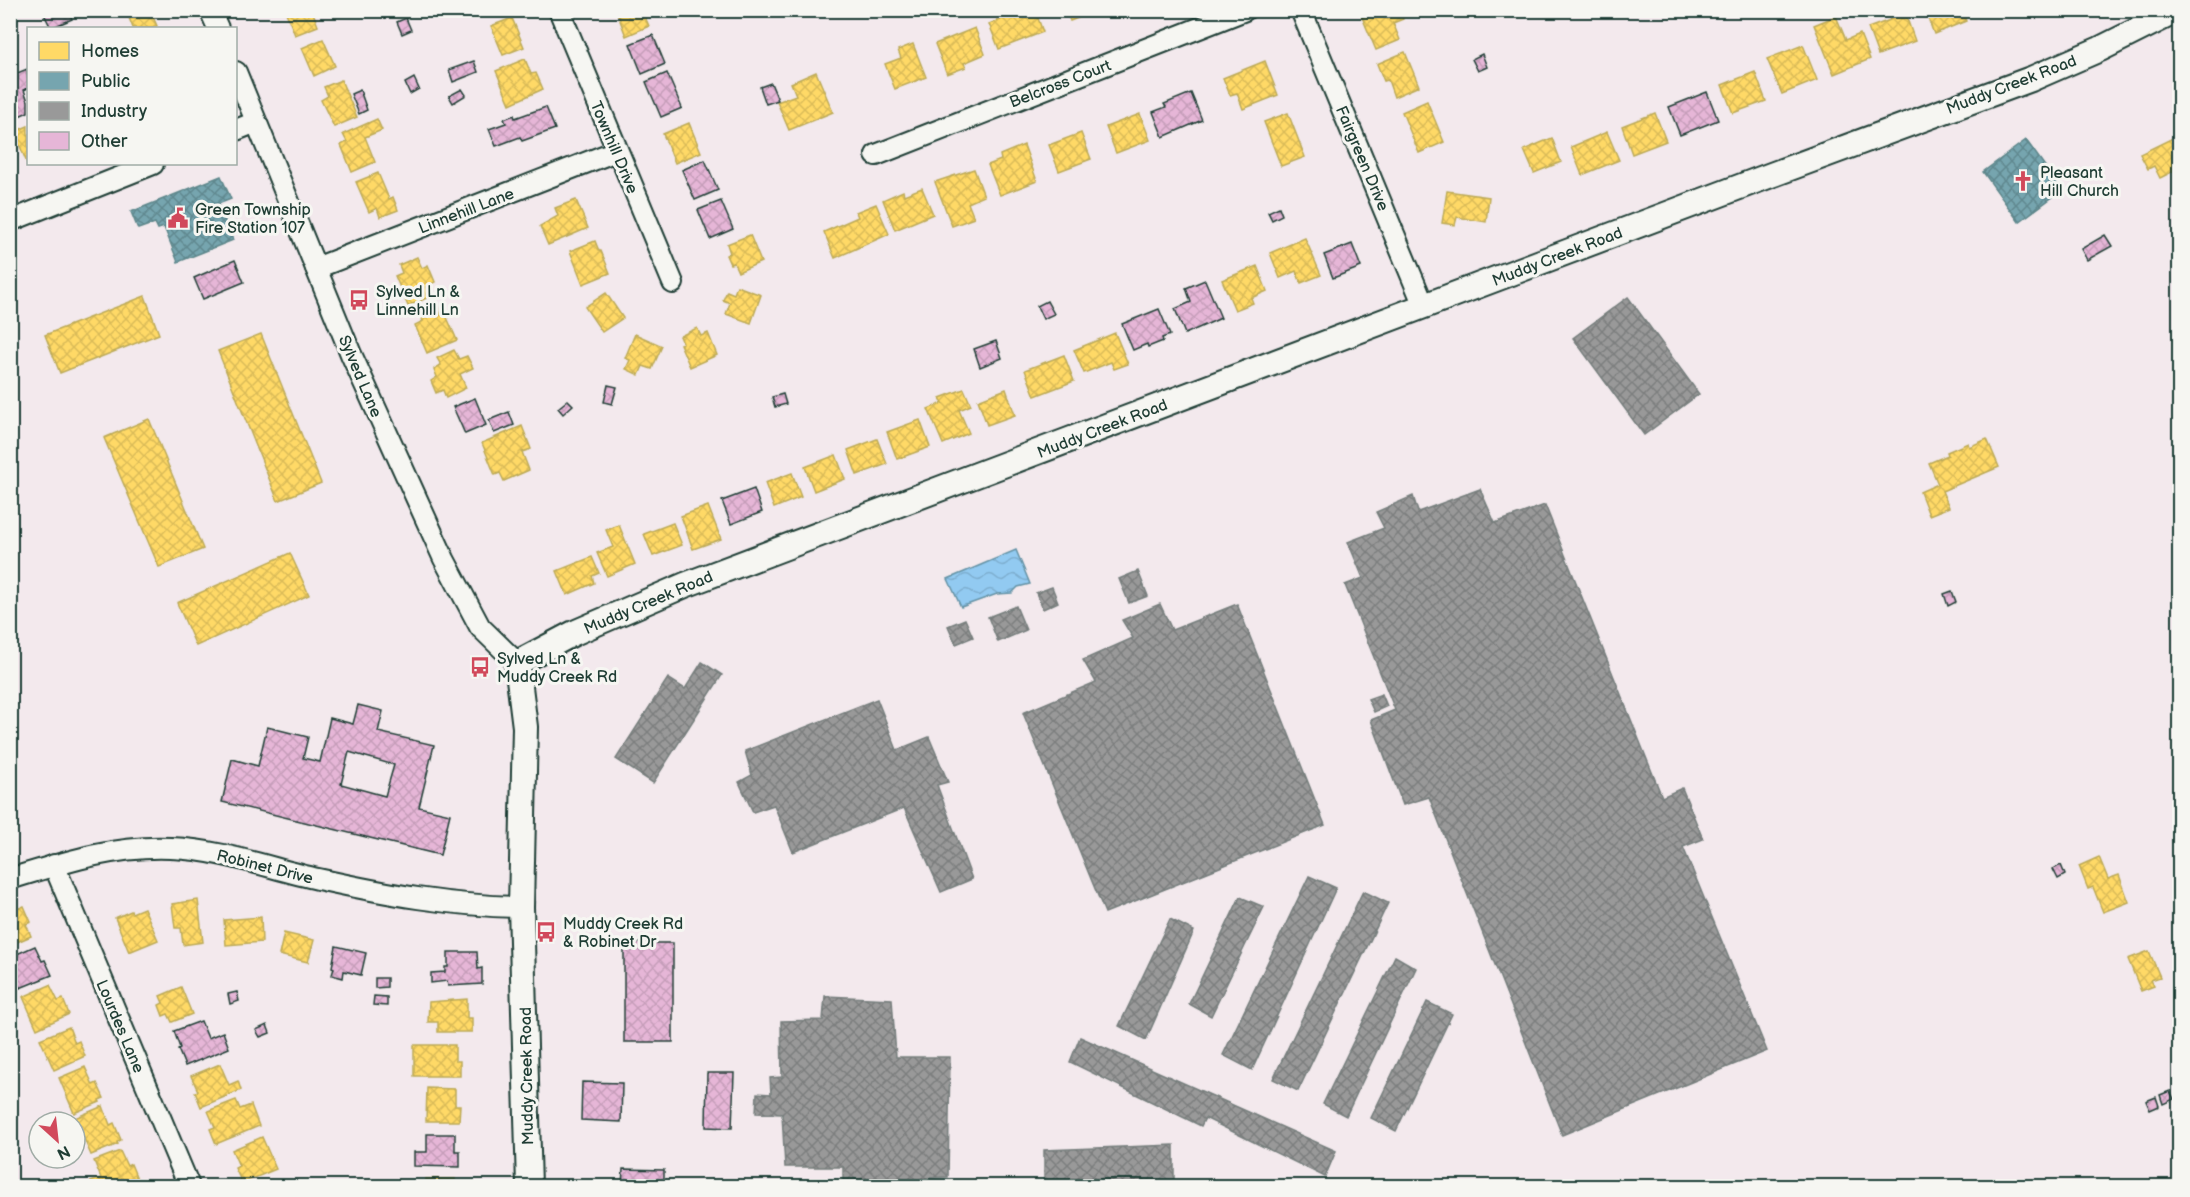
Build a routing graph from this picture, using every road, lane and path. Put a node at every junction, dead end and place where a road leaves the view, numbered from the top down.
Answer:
1 (210, 10) edge
2 (559, 10) edge
3 (1245, 10) edge
4 (1301, 10) edge
5 (2178, 10) edge
6 (218, 27) edge
7 (237, 74) edge
8 (256, 122) junction
9 (237, 130) edge
10 (616, 151) junction
11 (876, 155) dead end
12 (150, 165) edge
13 (10, 221) edge
14 (316, 268) junction
15 (673, 283) dead end
16 (1424, 306) junction
17 (517, 663) junction
18 (54, 865) junction
19 (10, 879) edge
20 (521, 907) junction
21 (189, 1186) edge
22 (529, 1186) edge

1 - 6 street
2 - 10 street, Townhill Drive
3 - 11 street, Belcross Court
4 - 16 street, Fairgreen Drive
5 - 16 street, Muddy Creek Road
7 - 8 street, Sylved Lane
8 - 9 street
8 - 14 street, Sylved Lane
10 - 14 street, Linnehill Lane
10 - 15 street, Townhill Drive
12 - 13 street
14 - 17 street, Sylved Lane
16 - 17 street, Muddy Creek Road
17 - 20 street, Muddy Creek Road
18 - 19 street, Robinet Drive
18 - 20 street, Robinet Drive
18 - 21 street, Lourdes Lane
20 - 22 street, Muddy Creek Road

